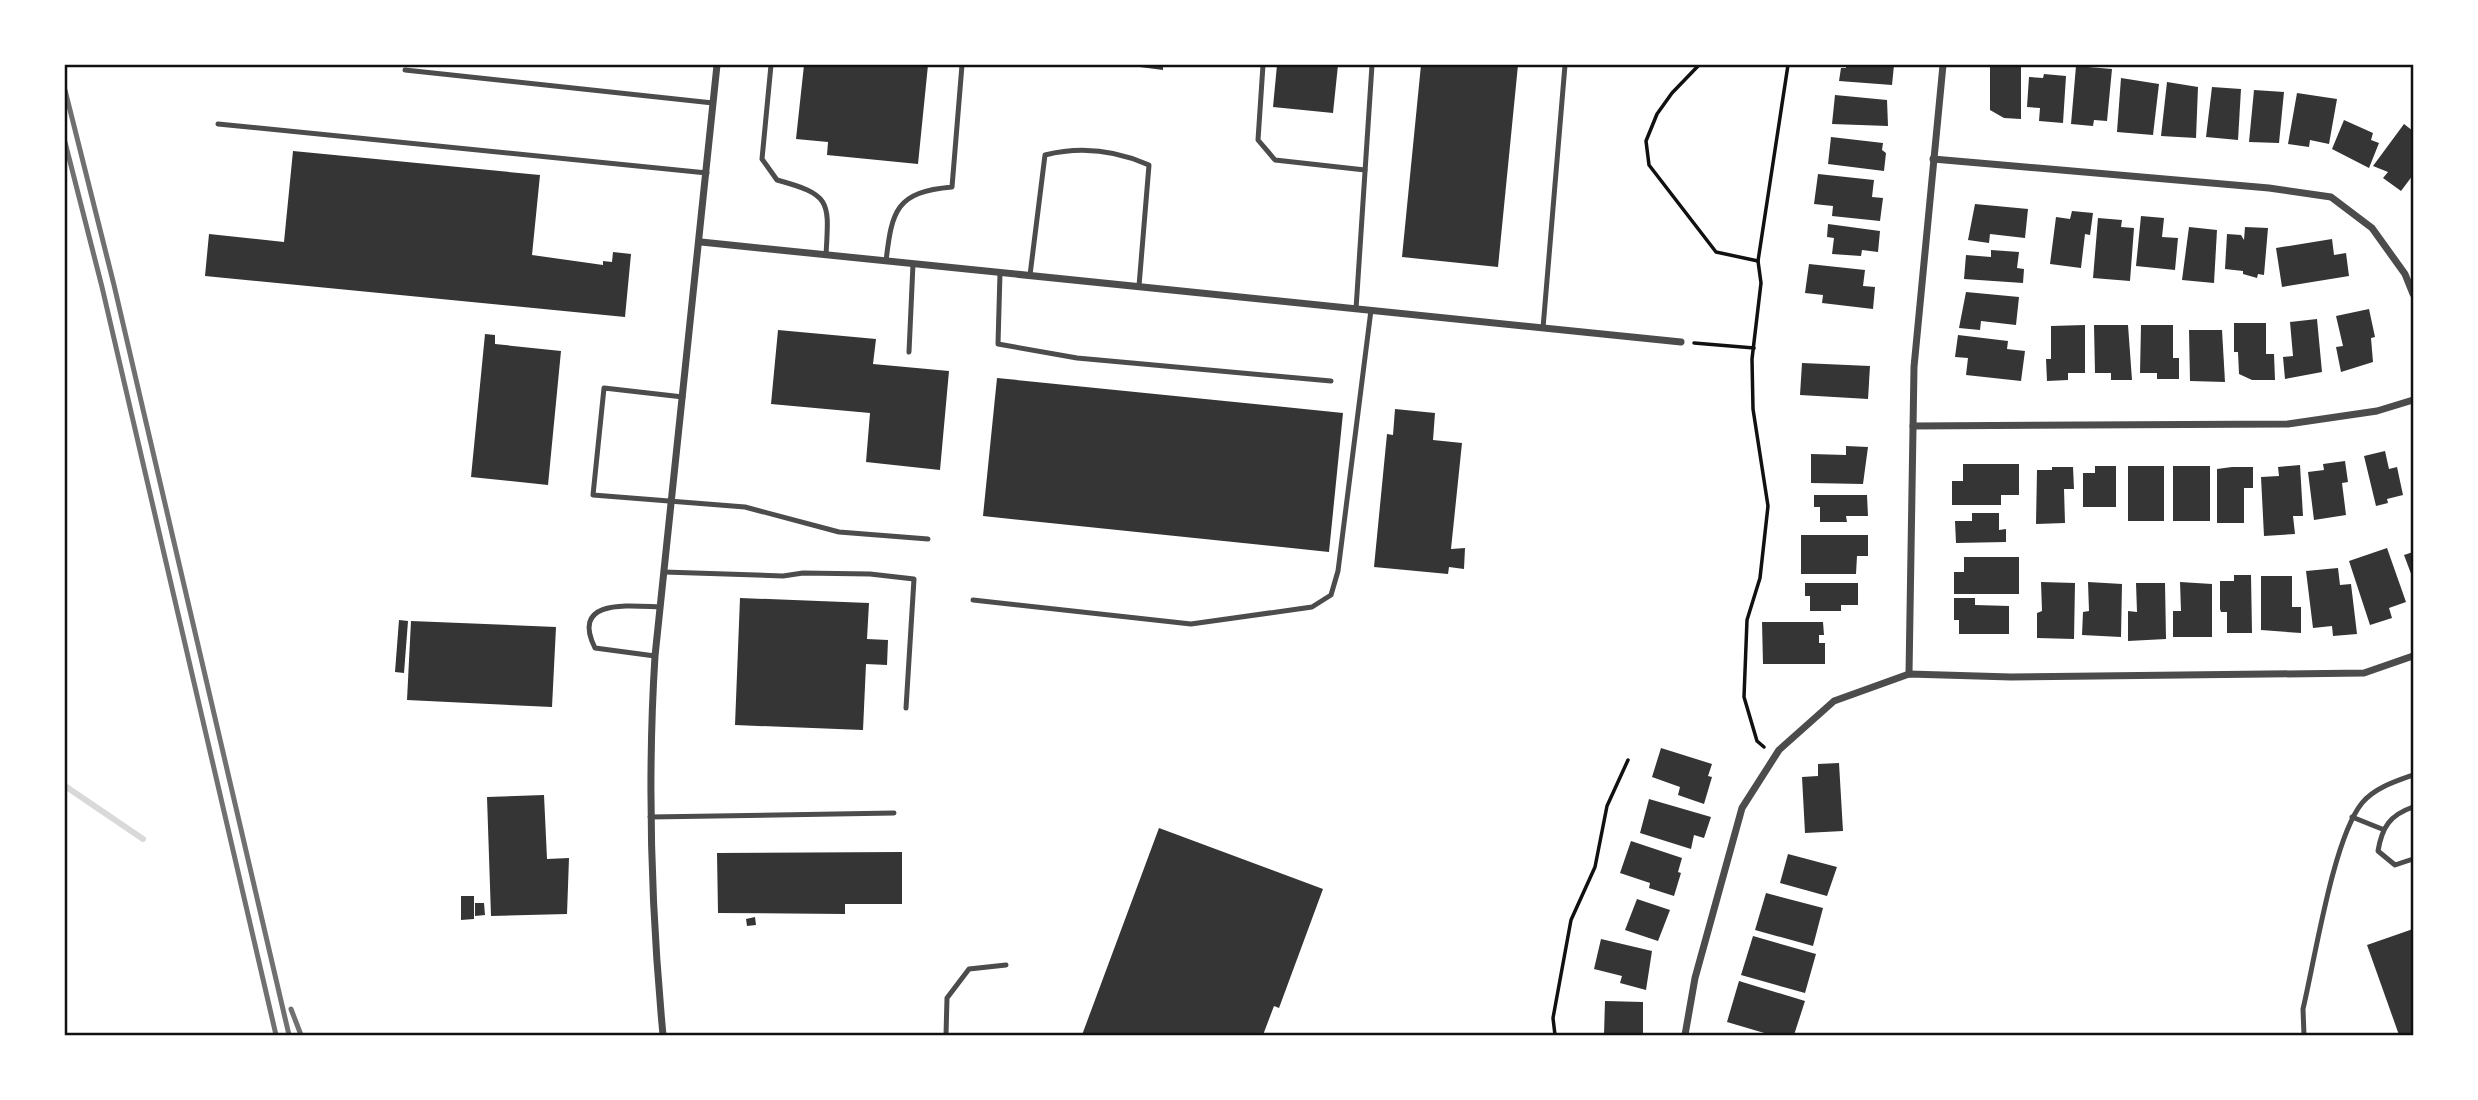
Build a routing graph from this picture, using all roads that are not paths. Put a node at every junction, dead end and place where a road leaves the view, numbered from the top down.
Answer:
1 (717, 65) edge
2 (771, 65) edge
3 (962, 65) edge
4 (1263, 65) edge
5 (1371, 65) edge
6 (1565, 65) edge
7 (1943, 65) edge
8 (405, 71) dead end
9 (713, 103) junction
10 (218, 124) dead end
11 (1933, 159) junction
12 (1365, 170) junction
13 (707, 173) junction
14 (701, 242) junction
15 (826, 255) junction
16 (886, 261) junction
17 (913, 264) junction
18 (1000, 272) junction
19 (1030, 275) junction
20 (1139, 286) junction
21 (2413, 293) edge
22 (1356, 309) junction
23 (1371, 310) junction
24 (1543, 328) junction
25 (1681, 342) road end
26 (909, 352) dead end
27 (1331, 381) dead end
28 (683, 397) junction
29 (2413, 400) edge
30 (1913, 426) junction
31 (671, 503) junction
32 (928, 539) dead end
33 (664, 572) junction
34 (973, 600) dead end
35 (660, 607) junction
36 (655, 656) junction
37 (2413, 656) edge
38 (1909, 674) junction
39 (906, 708) dead end
40 (2413, 775) edge
41 (2413, 807) edge
42 (894, 813) dead end
43 (650, 817) junction
44 (2352, 817) junction
45 (2382, 830) junction
46 (2413, 859) edge
47 (1006, 965) dead end
48 (663, 1035) edge
49 (946, 1035) edge
50 (1685, 1035) edge
51 (2304, 1035) edge

1 - 9 street
2 - 15 lane
3 - 16 lane
4 - 12 lane
5 - 12 lane
6 - 24 lane
7 - 11 street
8 - 9 lane
9 - 13 street
10 - 13 lane
11 - 21 street
11 - 30 street
12 - 22 lane
13 - 14 street
14 - 15 street
14 - 28 street
15 - 16 street
16 - 17 street
17 - 18 street
17 - 26 lane
18 - 19 street
18 - 27 lane
19 - 20 street
19 - 20 lane
20 - 22 street
22 - 23 street
23 - 24 street
23 - 34 lane
24 - 25 street
28 - 31 street
28 - 31 lane
29 - 30 street
30 - 38 street
31 - 32 lane
31 - 33 street
33 - 35 street
33 - 39 lane
35 - 36 street
35 - 36 lane
36 - 43 street
37 - 38 street
38 - 50 street
40 - 44 lane
41 - 45 lane
42 - 43 lane
43 - 48 street
44 - 45 lane
44 - 51 lane
45 - 46 lane
47 - 49 lane

